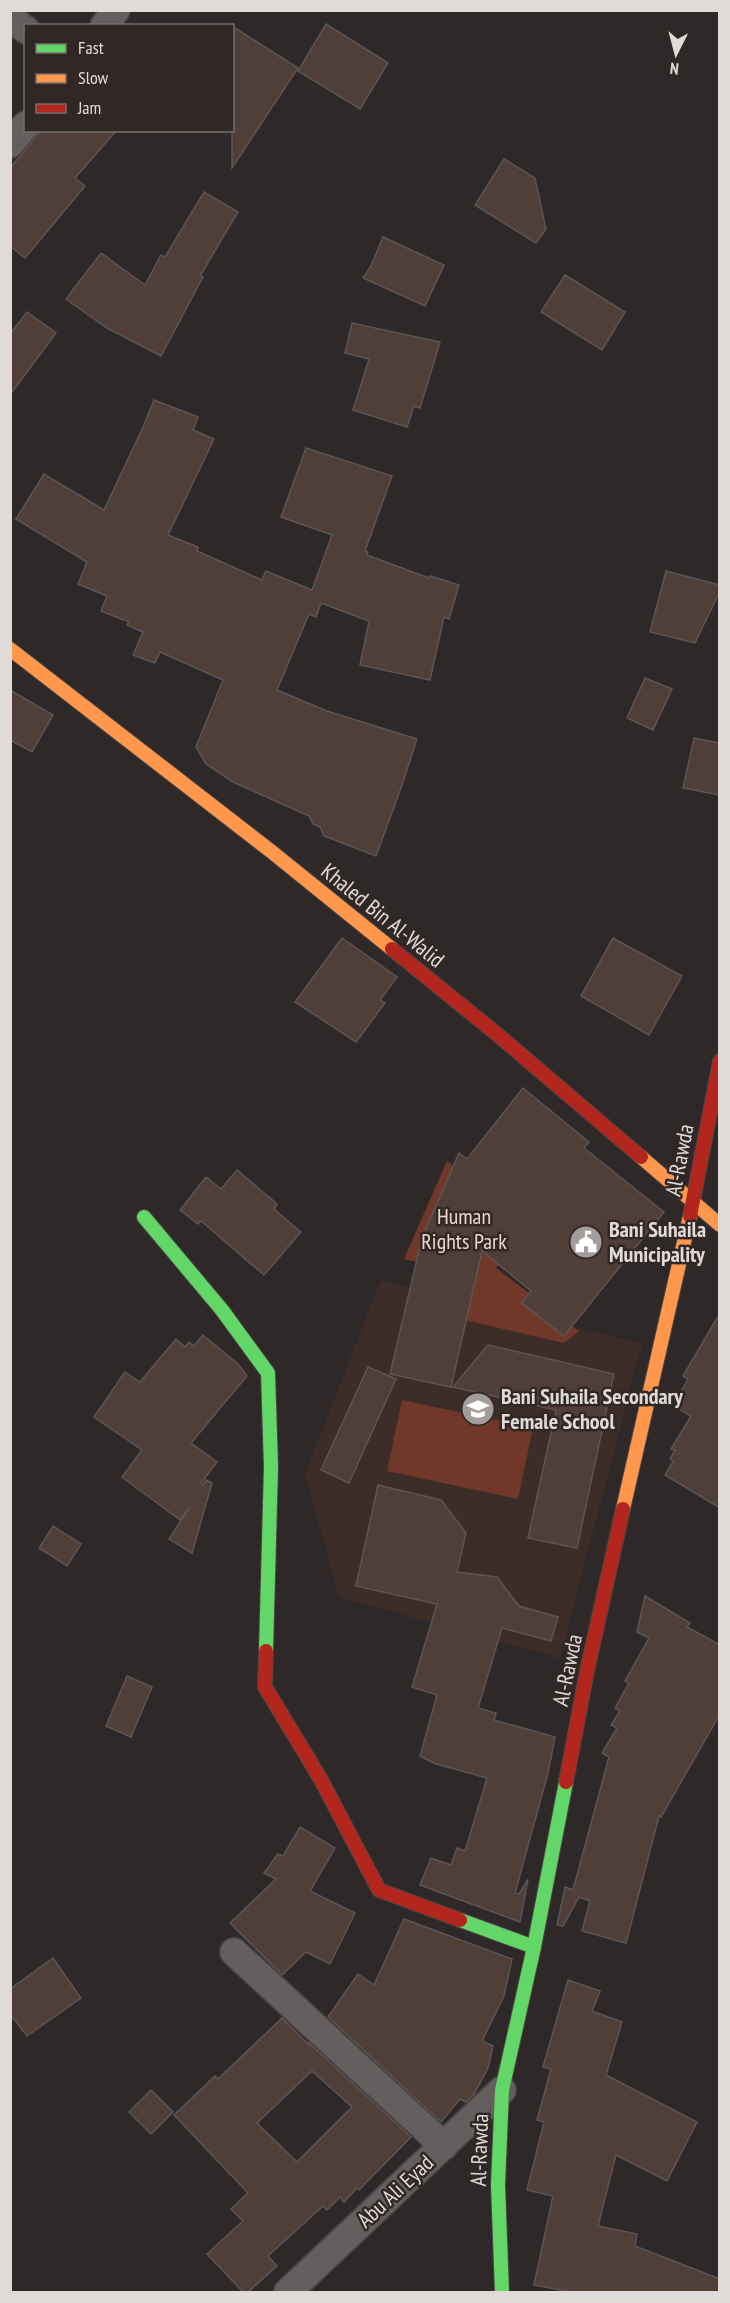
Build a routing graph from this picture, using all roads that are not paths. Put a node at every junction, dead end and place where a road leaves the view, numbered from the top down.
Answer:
1 (116, 10) edge
2 (10, 18) edge
3 (106, 24) edge
4 (24, 28) edge
5 (24, 127) edge
6 (10, 144) edge
7 (10, 649) edge
8 (720, 1060) edge
9 (693, 1201) junction
10 (144, 1217) dead end
11 (720, 1225) edge
12 (534, 1947) junction
13 (234, 1952) dead end
14 (502, 2090) junction
15 (444, 2146) junction
16 (288, 2292) edge
17 (502, 2292) edge

1 - 3 street
2 - 4 street
5 - 6 street
7 - 9 street, Khaled Bin Al-Walid
8 - 9 street, Al-Rawda
9 - 11 street, Khaled Bin Al-Walid
9 - 12 street, Al-Rawda
10 - 12 street
12 - 14 street, Al-Rawda
13 - 15 street
14 - 15 street, Abu Ali Eyad
14 - 17 street, Al-Rawda
15 - 16 street, Abu Ali Eyad

